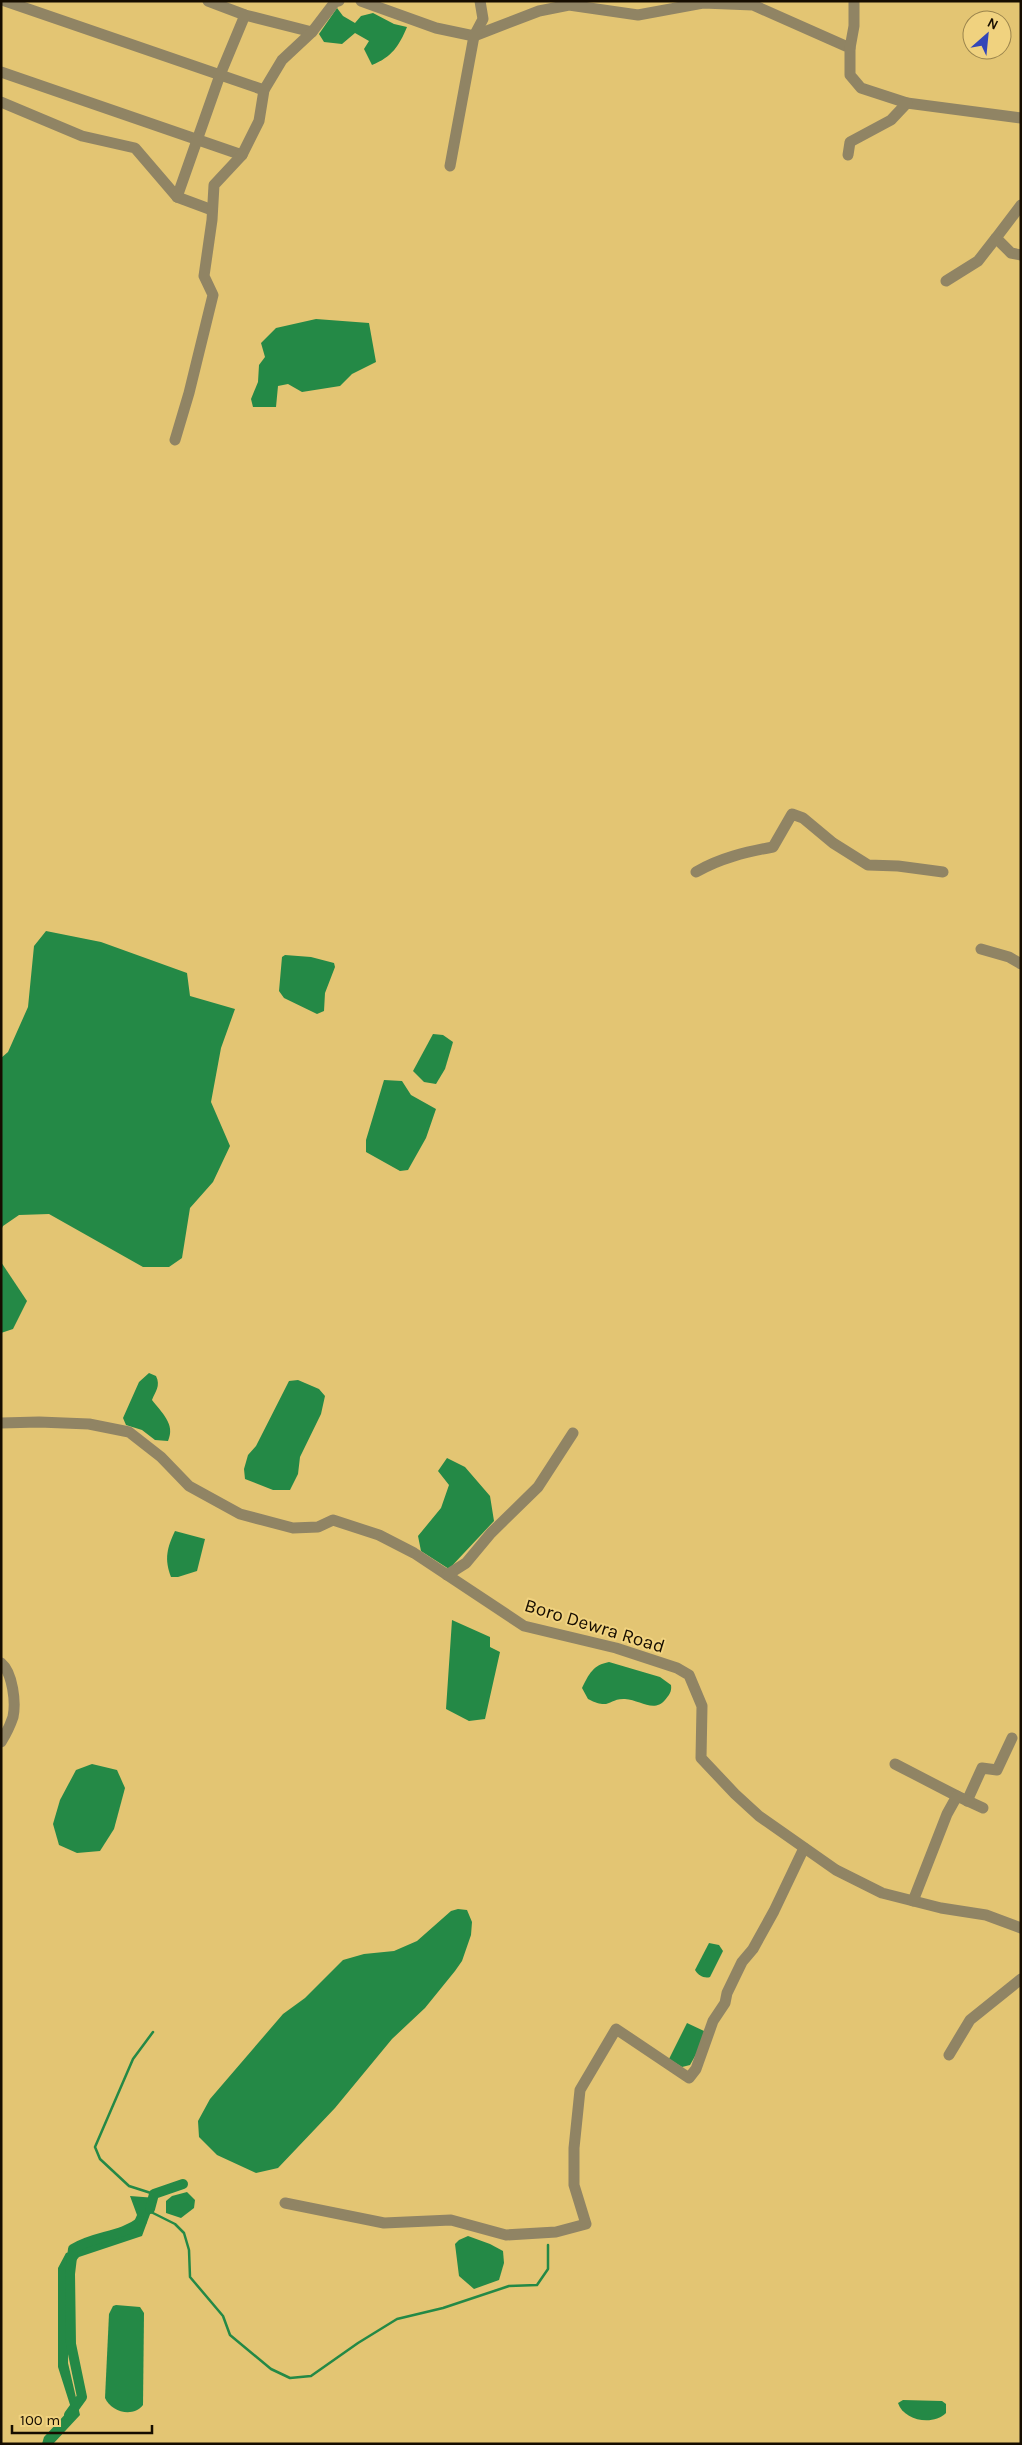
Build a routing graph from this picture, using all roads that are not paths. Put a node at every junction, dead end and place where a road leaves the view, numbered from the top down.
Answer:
1 (5, 1) edge
2 (208, 1) edge
3 (339, 1) edge
4 (361, 1) edge
5 (480, 1) edge
6 (854, 1) edge
7 (245, 15) junction
8 (312, 32) junction
9 (474, 36) junction
10 (850, 48) junction
11 (1, 72) edge
12 (220, 75) junction
13 (264, 90) junction
14 (1, 102) edge
15 (908, 103) junction
16 (1021, 118) edge
17 (197, 138) junction
18 (242, 155) junction
19 (848, 155) dead end
20 (450, 166) dead end
21 (177, 197) junction
22 (1021, 205) edge
23 (212, 210) junction
24 (996, 238) junction
25 (1021, 254) edge
26 (946, 281) dead end
27 (175, 440) dead end
28 (696, 872) dead end
29 (943, 872) dead end
30 (981, 949) dead end
31 (1021, 964) edge
32 (1, 1423) edge
33 (573, 1433) dead end
34 (447, 1575) junction
35 (1, 1664) edge
36 (1012, 1738) dead end
37 (1, 1742) edge
38 (895, 1764) dead end
39 (962, 1798) junction
40 (983, 1808) dead end
41 (804, 1848) junction
42 (913, 1901) junction
43 (1021, 1928) edge
44 (1021, 1979) edge
45 (950, 2055) dead end
46 (285, 2204) dead end

1 - 12 street
2 - 7 street
3 - 8 street
4 - 9 street
5 - 9 street
6 - 10 street
7 - 8 street
7 - 12 street
8 - 13 street
9 - 10 street
9 - 20 street
10 - 15 street
11 - 17 street
12 - 13 street
12 - 17 street
13 - 18 street
14 - 21 street
15 - 16 street
15 - 19 street
17 - 18 street
17 - 21 street
18 - 23 street
21 - 23 street
22 - 24 street
23 - 27 street
24 - 25 street
24 - 26 street
28 - 29 street
30 - 31 street
32 - 34 street, Boro Dewra Road
33 - 34 street
34 - 41 street, Boro Dewra Road
35 - 37 street
36 - 39 street
38 - 39 street
39 - 40 street
39 - 42 street
41 - 42 street, Boro Dewra Road
41 - 46 street
42 - 43 street, Boro Dewra Road
44 - 45 street

